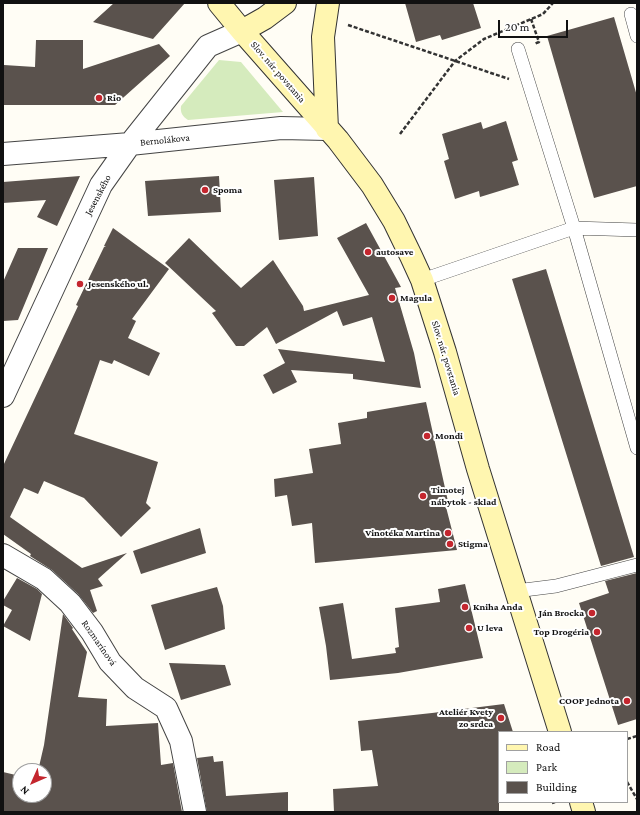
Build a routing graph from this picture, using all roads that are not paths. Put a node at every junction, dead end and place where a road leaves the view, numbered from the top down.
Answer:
1 (219, 3) edge
2 (285, 3) edge
3 (328, 3) edge
4 (631, 14) dead end
5 (242, 31) junction
6 (637, 36) edge
7 (518, 49) dead end
8 (327, 129) junction
9 (130, 144) junction
10 (3, 154) edge
11 (574, 228) junction
12 (637, 230) edge
13 (422, 280) junction
14 (3, 396) edge
15 (637, 448) edge
16 (3, 555) edge
17 (637, 565) edge
18 (516, 591) junction
19 (560, 731) edge
20 (195, 812) edge

1 - 5 main road, Slov. nár. povstania
2 - 5 main road
3 - 8 main road
4 - 6 lane
5 - 8 main road, Slov. nár. povstania
5 - 9 street, Jesenského
7 - 11 lane
8 - 9 street, Bernolákova
8 - 13 main road, Slov. nár. povstania
9 - 10 street, Bernolákova
9 - 14 street, Jesenského
11 - 12 lane
11 - 13 lane
11 - 15 lane
13 - 18 main road, Slov. nár. povstania
16 - 20 street, Rozmarínová
17 - 18 lane
18 - 19 main road, Slov. nár. povstania

